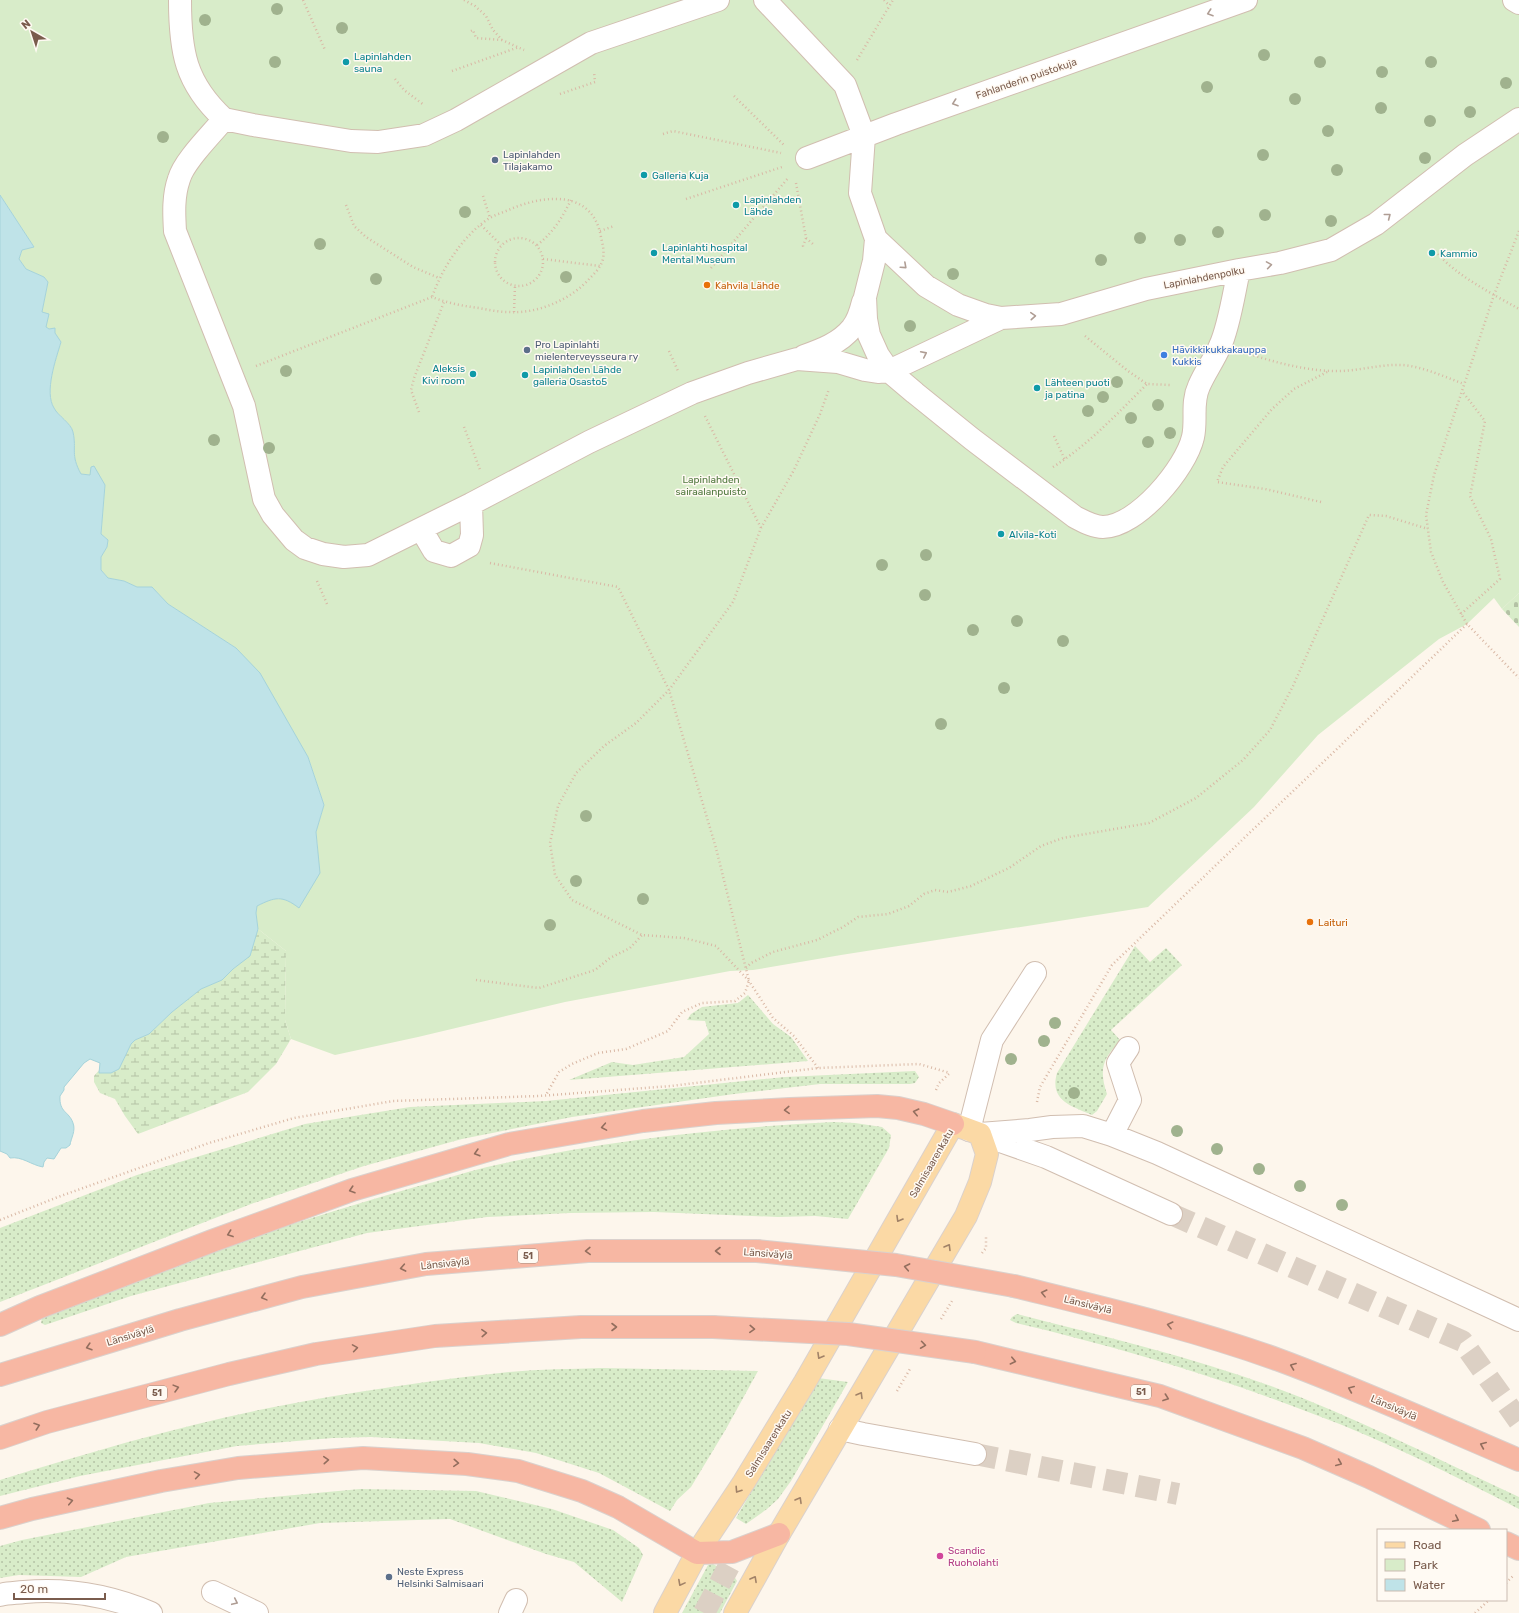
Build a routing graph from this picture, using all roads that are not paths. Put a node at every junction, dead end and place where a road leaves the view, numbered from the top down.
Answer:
1 (180, 0) edge
2 (718, 0) edge
3 (765, 0) edge
4 (1246, 0) edge
5 (1514, 0) edge
6 (1519, 3) edge
7 (224, 119) junction
8 (1519, 119) edge
9 (864, 136) junction
10 (798, 161) road end
11 (876, 239) junction
12 (1239, 270) junction
13 (865, 297) junction
14 (1001, 318) junction
15 (797, 359) junction
16 (889, 371) junction
17 (480, 499) junction
18 (421, 529) junction
19 (1035, 973) dead end
20 (1128, 1048) dead end
21 (968, 1129) junction
22 (1112, 1135) junction
23 (1171, 1214) tunnel mouth
24 (1519, 1320) edge
25 (0, 1325) edge
26 (0, 1375) edge
27 (840, 1428) junction
28 (0, 1438) edge
29 (975, 1454) tunnel mouth
30 (1519, 1460) edge
31 (0, 1518) edge
32 (1477, 1529) edge
33 (779, 1534) junction
34 (1507, 1544) edge
35 (1519, 1550) edge
36 (697, 1553) junction
37 (212, 1592) dead end
38 (0, 1596) edge
39 (151, 1613) edge
40 (257, 1613) edge
41 (665, 1613) edge
42 (735, 1613) edge

1 - 7 street
2 - 7 street
3 - 9 street
4 -> 9 street, Fahlanderin puistokuja
5 - 6 street
7 - 18 street
12 -> 8 street, Lapinlahdenpolku
9 - 10 street, Fahlanderin puistokuja
9 - 11 street
11 - 13 street
11 -> 14 street, Lapinlahdenpolku
14 -> 12 street, Lapinlahdenpolku
12 - 16 street
13 - 15 street
13 - 16 street
16 -> 14 street
15 - 16 street
15 - 17 street
17 - 18 street
17 - 18 street
19 - 21 street
20 - 22 street
21 - 22 street
21 - 23 street
21 -> 25 highway
27 -> 21 main road
21 -> 36 main road, Salmisaarenkatu
22 - 24 street
30 -> 26 highway, Länsiväylä / 51, bridge
27 - 29 street
33 -> 27 main road
28 -> 32 highway, 51, bridge
31 -> 36 highway
33 - 36 highway
42 -> 33 main road
34 - 35 highway
36 -> 41 main road, Salmisaarenkatu
37 -> 40 street
38 - 39 street

